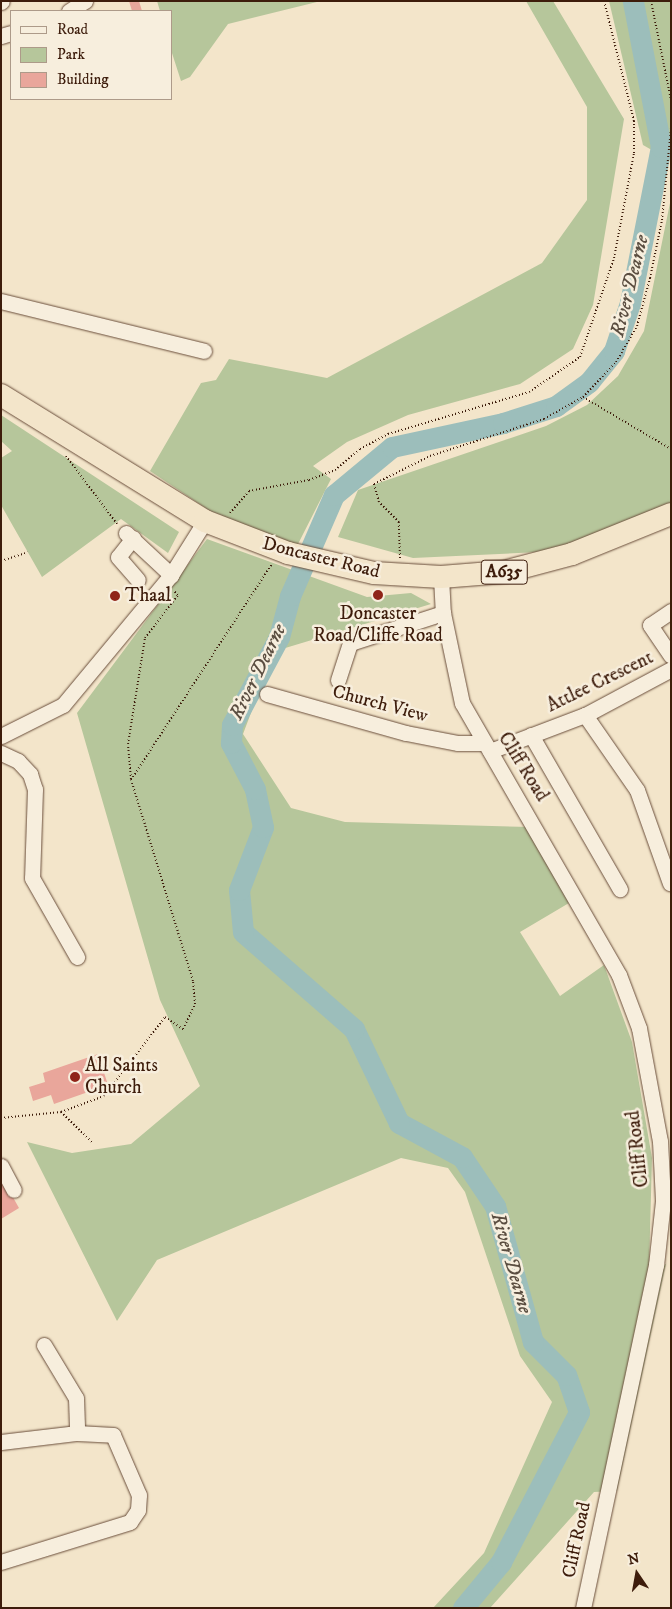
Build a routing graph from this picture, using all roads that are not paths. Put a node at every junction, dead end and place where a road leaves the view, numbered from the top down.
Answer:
1 (85, 1) edge
2 (71, 10) edge
3 (1, 301) edge
4 (204, 351) dead end
5 (1, 395) edge
6 (671, 514) edge
7 (213, 525) junction
8 (442, 577) junction
9 (168, 579) junction
10 (138, 580) dead end
11 (671, 611) edge
12 (443, 612) junction
13 (671, 656) edge
14 (671, 669) edge
15 (338, 680) dead end
16 (267, 694) dead end
17 (585, 715) junction
18 (1, 736) edge
19 (531, 736) junction
20 (487, 747) junction
21 (1, 753) edge
22 (670, 883) edge
23 (620, 889) dead end
24 (77, 957) dead end
25 (657, 1124) junction
26 (671, 1154) edge
27 (1, 1166) edge
28 (14, 1190) dead end
29 (44, 1345) dead end
30 (77, 1433) junction
31 (1, 1442) edge
32 (1, 1562) edge
33 (583, 1608) edge

1 - 2 street
3 - 4 street
5 - 7 highway, Doncaster Road / A635
6 - 8 highway, Doncaster Road / A635
7 - 8 highway, Doncaster Road / A635
7 - 9 street
8 - 12 street, Cliff Road
9 - 10 street
9 - 18 street
11 - 13 street, Attlee Crescent
12 - 15 street
12 - 20 street, Cliff Road
14 - 17 street, Attlee Crescent
16 - 20 street, Church View
17 - 19 street, Attlee Crescent
17 - 22 street
19 - 20 street, Attlee Crescent
19 - 23 street
20 - 25 street, Cliff Road
21 - 24 street
25 - 26 street
25 - 33 street, Cliff Road
27 - 28 street
29 - 30 street
30 - 31 street
30 - 32 street

